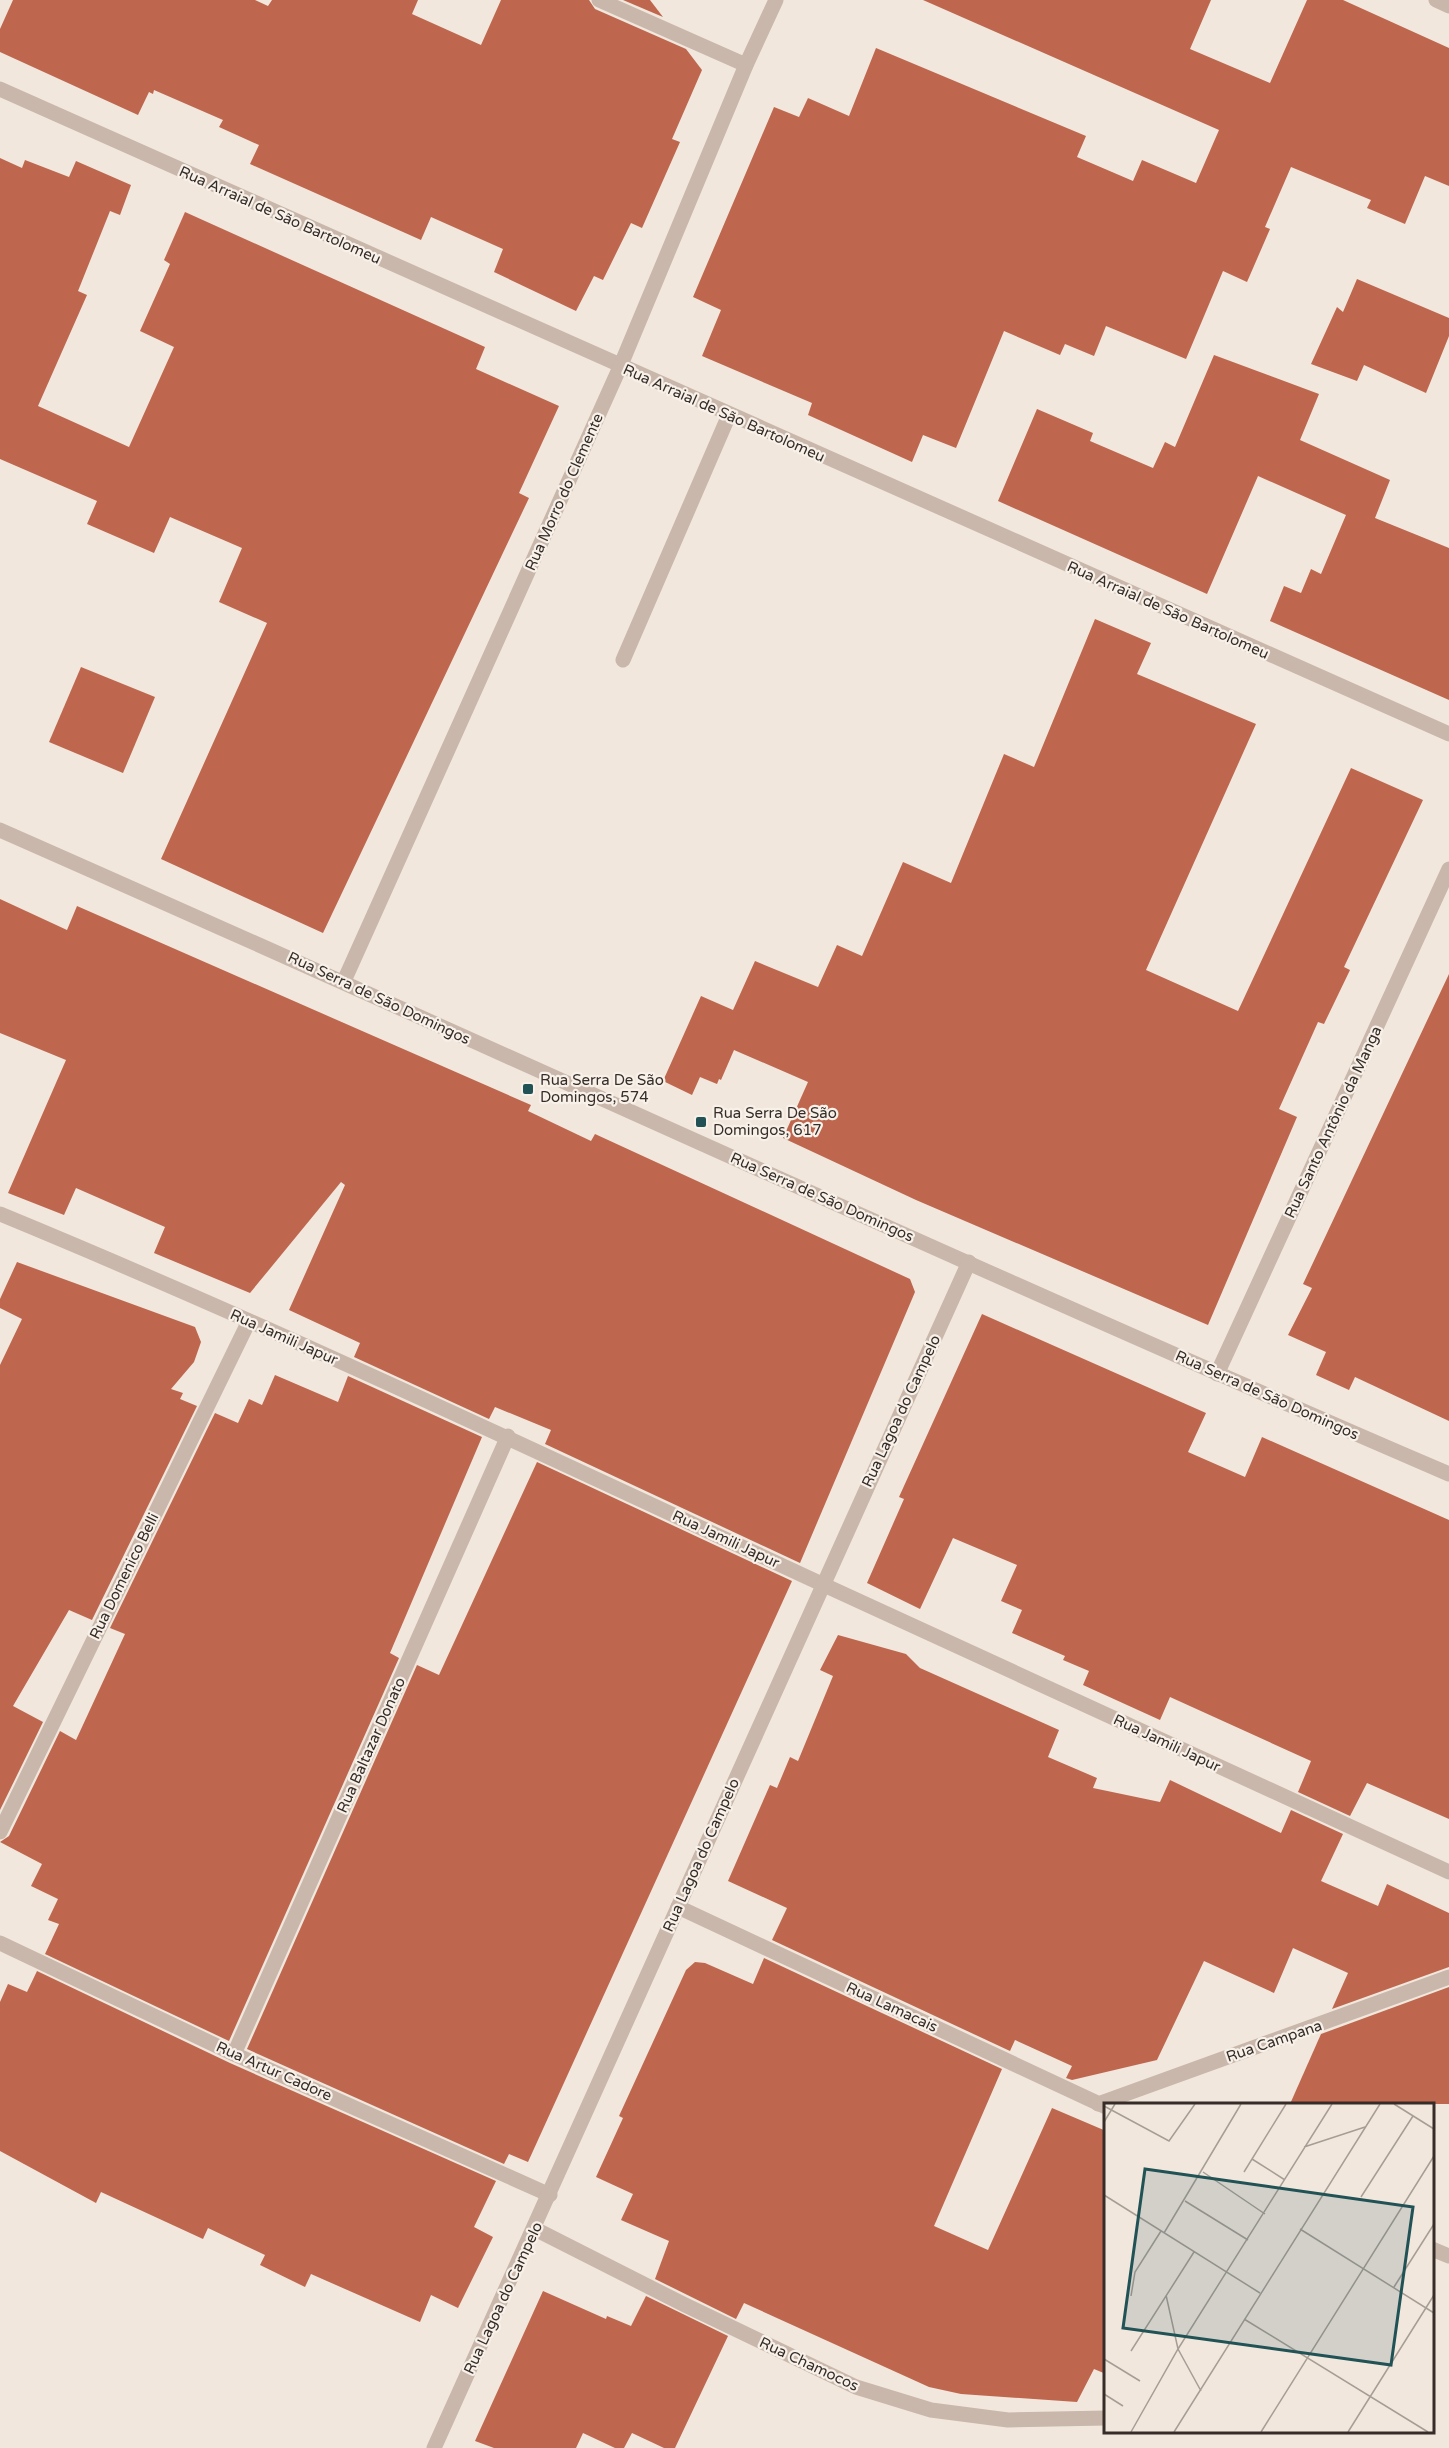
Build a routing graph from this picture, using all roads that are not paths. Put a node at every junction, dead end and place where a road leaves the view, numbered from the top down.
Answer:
1 (599, 0) edge
2 (776, 0) edge
3 (1436, 0) edge
4 (1449, 6) edge
5 (746, 65) junction
6 (0, 89) edge
7 (620, 367) junction
8 (729, 415) junction
9 (623, 660) dead end
10 (1449, 734) edge
11 (0, 830) edge
12 (1449, 869) edge
13 (344, 981) junction
14 (0, 1214) edge
15 (969, 1262) junction
16 (249, 1321) junction
17 (1217, 1374) junction
18 (508, 1436) junction
19 (1449, 1474) edge
20 (821, 1584) junction
21 (0, 1832) edge
22 (1449, 1872) edge
23 (678, 1907) junction
24 (0, 1943) edge
25 (1449, 1977) edge
26 (234, 2054) junction
27 (1110, 2103) edge
28 (1102, 2106) edge
29 (550, 2195) junction
30 (535, 2229) junction
31 (1434, 2250) edge
32 (1449, 2256) edge
33 (1104, 2418) edge
34 (434, 2448) edge

1 - 5 street
2 - 5 street, Rua Morro do Clemente
3 - 4 street
5 - 7 street, Rua Morro do Clemente
6 - 7 street, Rua Arraial de São Bartolomeu
7 - 8 street, Rua Arraial de São Bartolomeu
7 - 13 street, Rua Morro do Clemente
8 - 9 street
8 - 10 street, Rua Arraial de São Bartolomeu
11 - 13 street, Rua Serra de São Domingos
12 - 17 street, Rua Santo Antônio da Manga
13 - 15 street, Rua Serra de São Domingos
14 - 16 street, Rua Jamili Japur
15 - 17 street, Rua Serra de São Domingos
15 - 20 street, Rua Lagoa do Campelo
16 - 18 street, Rua Jamili Japur
16 - 21 street, Rua Domenico Belli
17 - 19 street, Rua Serra de São Domingos
18 - 20 street, Rua Jamili Japur
18 - 26 street, Rua Baltazar Donato
20 - 22 street, Rua Jamili Japur
20 - 23 street, Rua Lagoa do Campelo
23 - 28 street, Rua Lamacais
23 - 29 street, Rua Lagoa do Campelo
24 - 26 street, Rua Artur Cadore
25 - 27 street, Rua Campana
26 - 29 street, Rua Artur Cadore
29 - 30 street, Rua Lagoa do Campelo
30 - 33 street, Rua Chamocos
30 - 34 street, Rua Lagoa do Campelo
31 - 32 street

